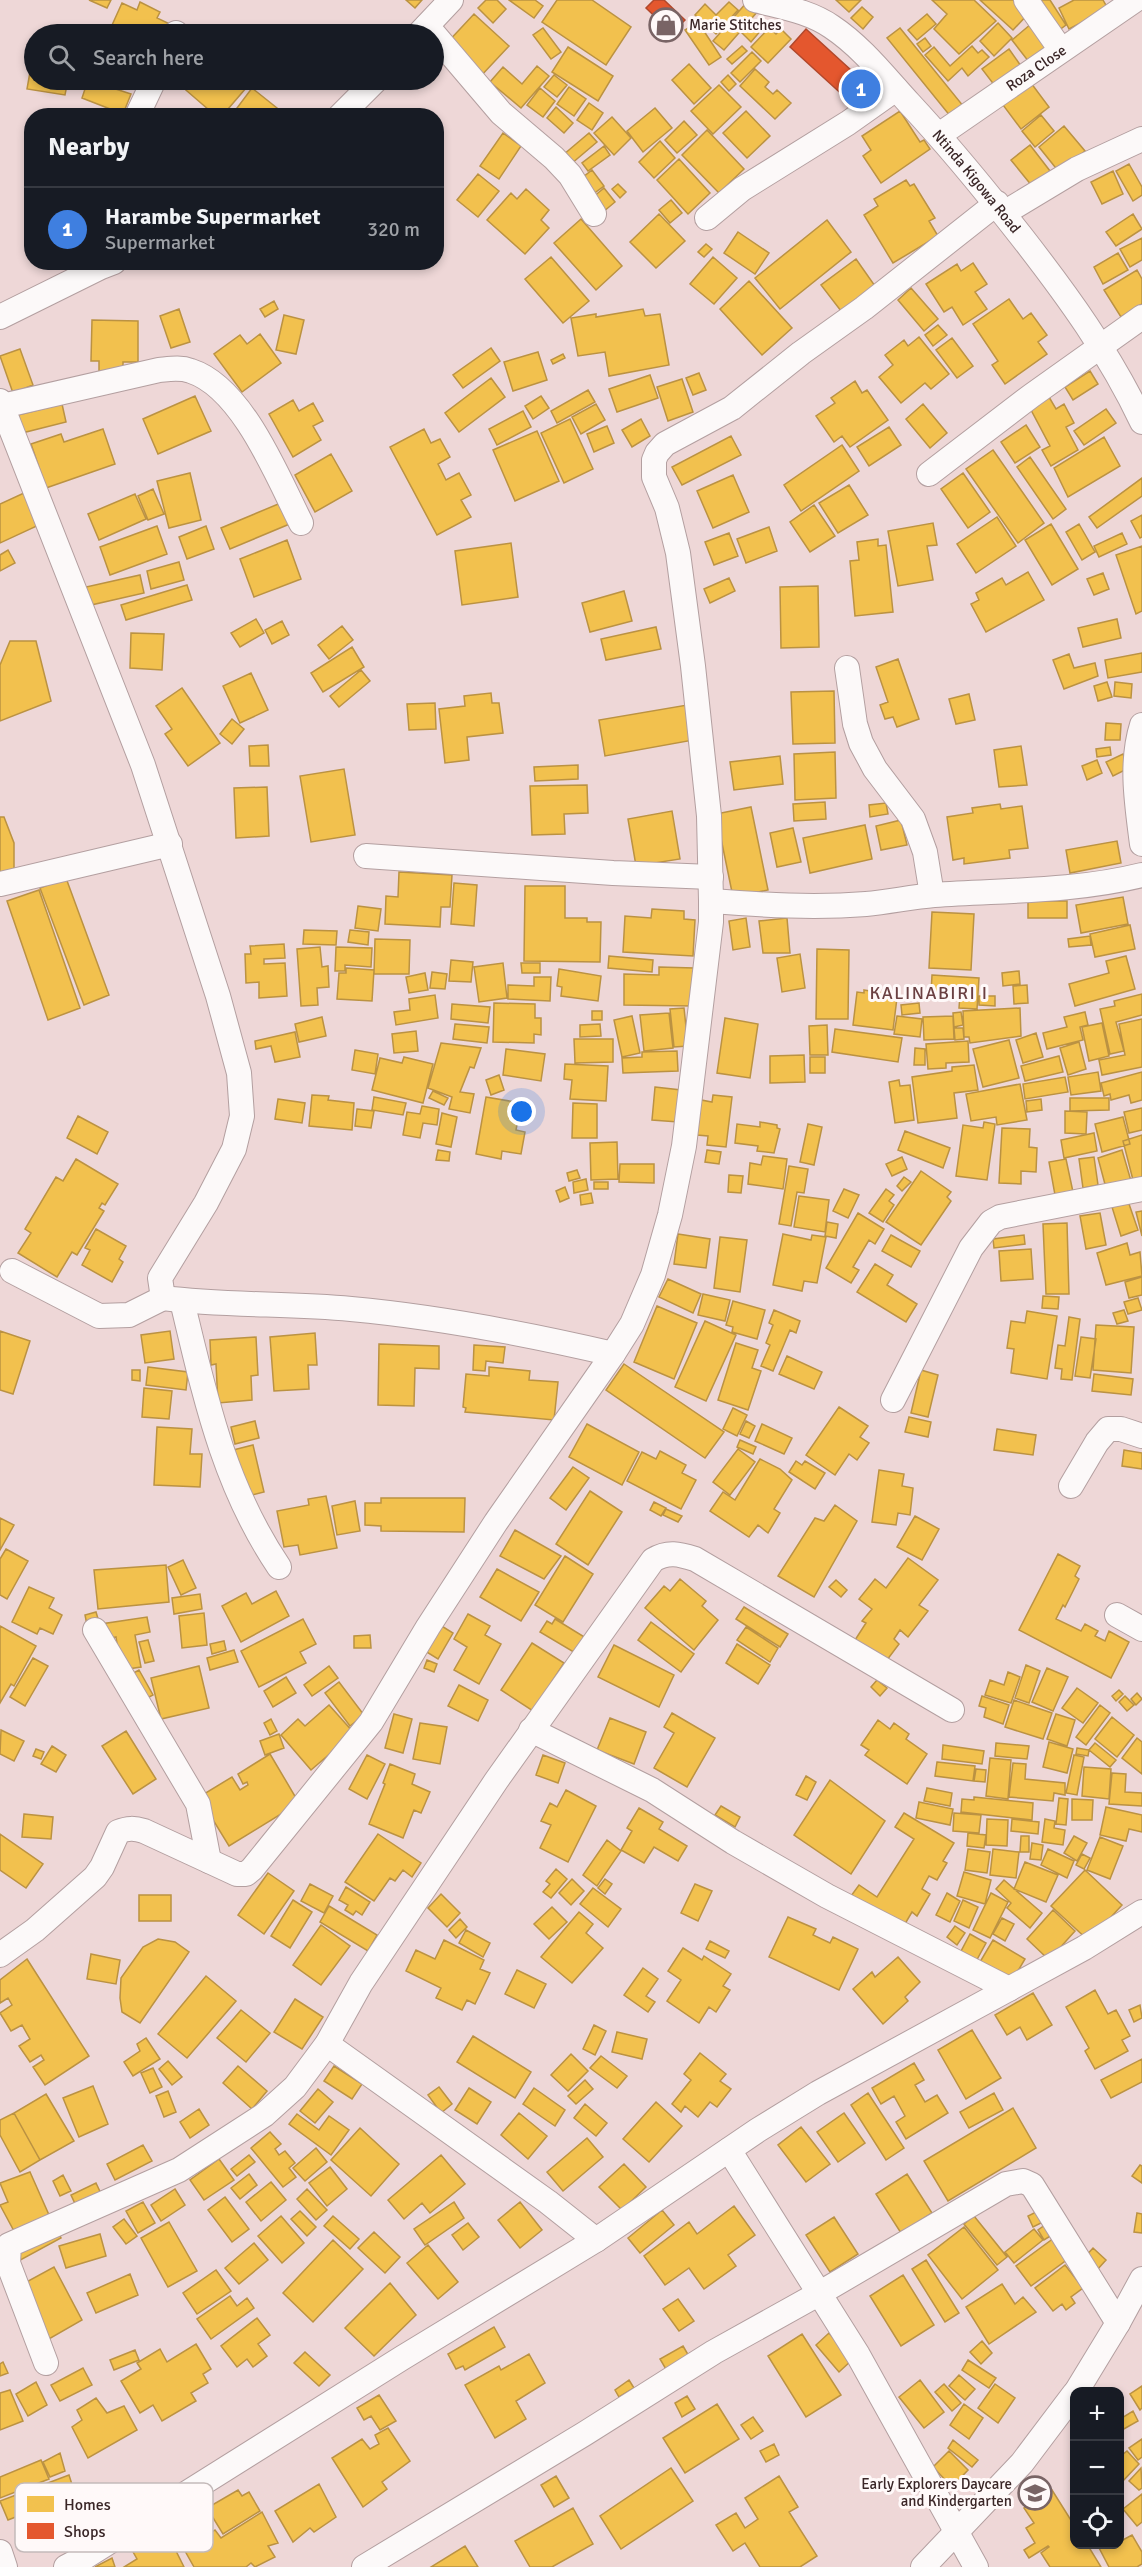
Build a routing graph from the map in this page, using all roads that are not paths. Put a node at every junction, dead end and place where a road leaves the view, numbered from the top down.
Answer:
1 (451, 0) edge
2 (755, 0) edge
3 (1026, 0) edge
4 (1135, 0) edge
5 (429, 24) edge
6 (1060, 50) junction
7 (444, 52) edge
8 (896, 89) junction
9 (149, 90) edge
10 (366, 90) edge
11 (140, 108) edge
12 (348, 108) edge
13 (939, 135) junction
14 (1142, 139) edge
15 (1000, 208) junction
16 (594, 214) dead end
17 (707, 218) dead end
18 (93, 270) edge
19 (0, 317) edge
20 (1142, 317) edge
21 (1101, 344) junction
22 (1, 404) edge
23 (1142, 422) edge
24 (929, 474) dead end
25 (301, 523) dead end
26 (847, 668) dead end
27 (1142, 725) edge
28 (170, 844) junction
29 (1142, 844) edge
30 (366, 856) dead end
31 (1142, 875) edge
32 (711, 877) junction
33 (0, 884) edge
34 (932, 896) junction
35 (711, 901) junction
36 (1142, 1189) edge
37 (12, 1271) dead end
38 (173, 1299) junction
39 (613, 1354) junction
40 (893, 1400) dead end
41 (1142, 1436) edge
42 (1071, 1486) dead end
43 (279, 1567) dead end
44 (1117, 1615) dead end
45 (1142, 1629) edge
46 (95, 1630) dead end
47 (952, 1710) dead end
48 (531, 1730) junction
49 (209, 1861) junction
50 (1142, 1912) edge
51 (0, 1955) edge
52 (1009, 1989) junction
53 (327, 2044) junction
54 (729, 2150) junction
55 (596, 2240) junction
56 (1142, 2279) edge
57 (820, 2293) junction
58 (1118, 2323) junction
59 (46, 2363) dead end
60 (1079, 2387) edge
61 (1070, 2400) edge
62 (205, 2483) edge
63 (956, 2532) junction
64 (0, 2552) edge
65 (91, 2552) edge
66 (5, 2567) edge
67 (66, 2567) edge
68 (364, 2567) edge
69 (923, 2567) edge
70 (976, 2567) edge

1 - 5 street
2 - 8 street, Ntinda Kigowa Road
3 - 6 street
4 - 6 street, Roza Close
6 - 13 street, Roza Close
7 - 16 street
8 - 13 street, Ntinda Kigowa Road
8 - 17 street
9 - 11 street
10 - 12 street
13 - 15 street, Ntinda Kigowa Road
14 - 15 street
15 - 21 street, Ntinda Kigowa Road
15 - 32 street
18 - 19 street
20 - 21 street
21 - 23 street, Ntinda Kigowa Road
21 - 24 street
22 - 25 street
22 - 28 street
26 - 34 street
27 - 29 street
28 - 33 street
28 - 38 street
30 - 32 street
31 - 34 street
32 - 35 street
34 - 35 street
35 - 39 street
36 - 40 street
37 - 38 street
38 - 39 street
38 - 43 street
39 - 49 street
41 - 42 street
44 - 45 street
46 - 49 street
47 - 48 street
48 - 52 street
48 - 53 street
49 - 51 street
50 - 52 street
52 - 54 street
53 - 55 street
53 - 59 street
54 - 55 street
54 - 57 street
55 - 62 street
56 - 58 street
57 - 58 street
57 - 63 street
57 - 68 street
58 - 60 street
61 - 63 street
63 - 69 street
63 - 70 street
64 - 66 street
65 - 67 street

